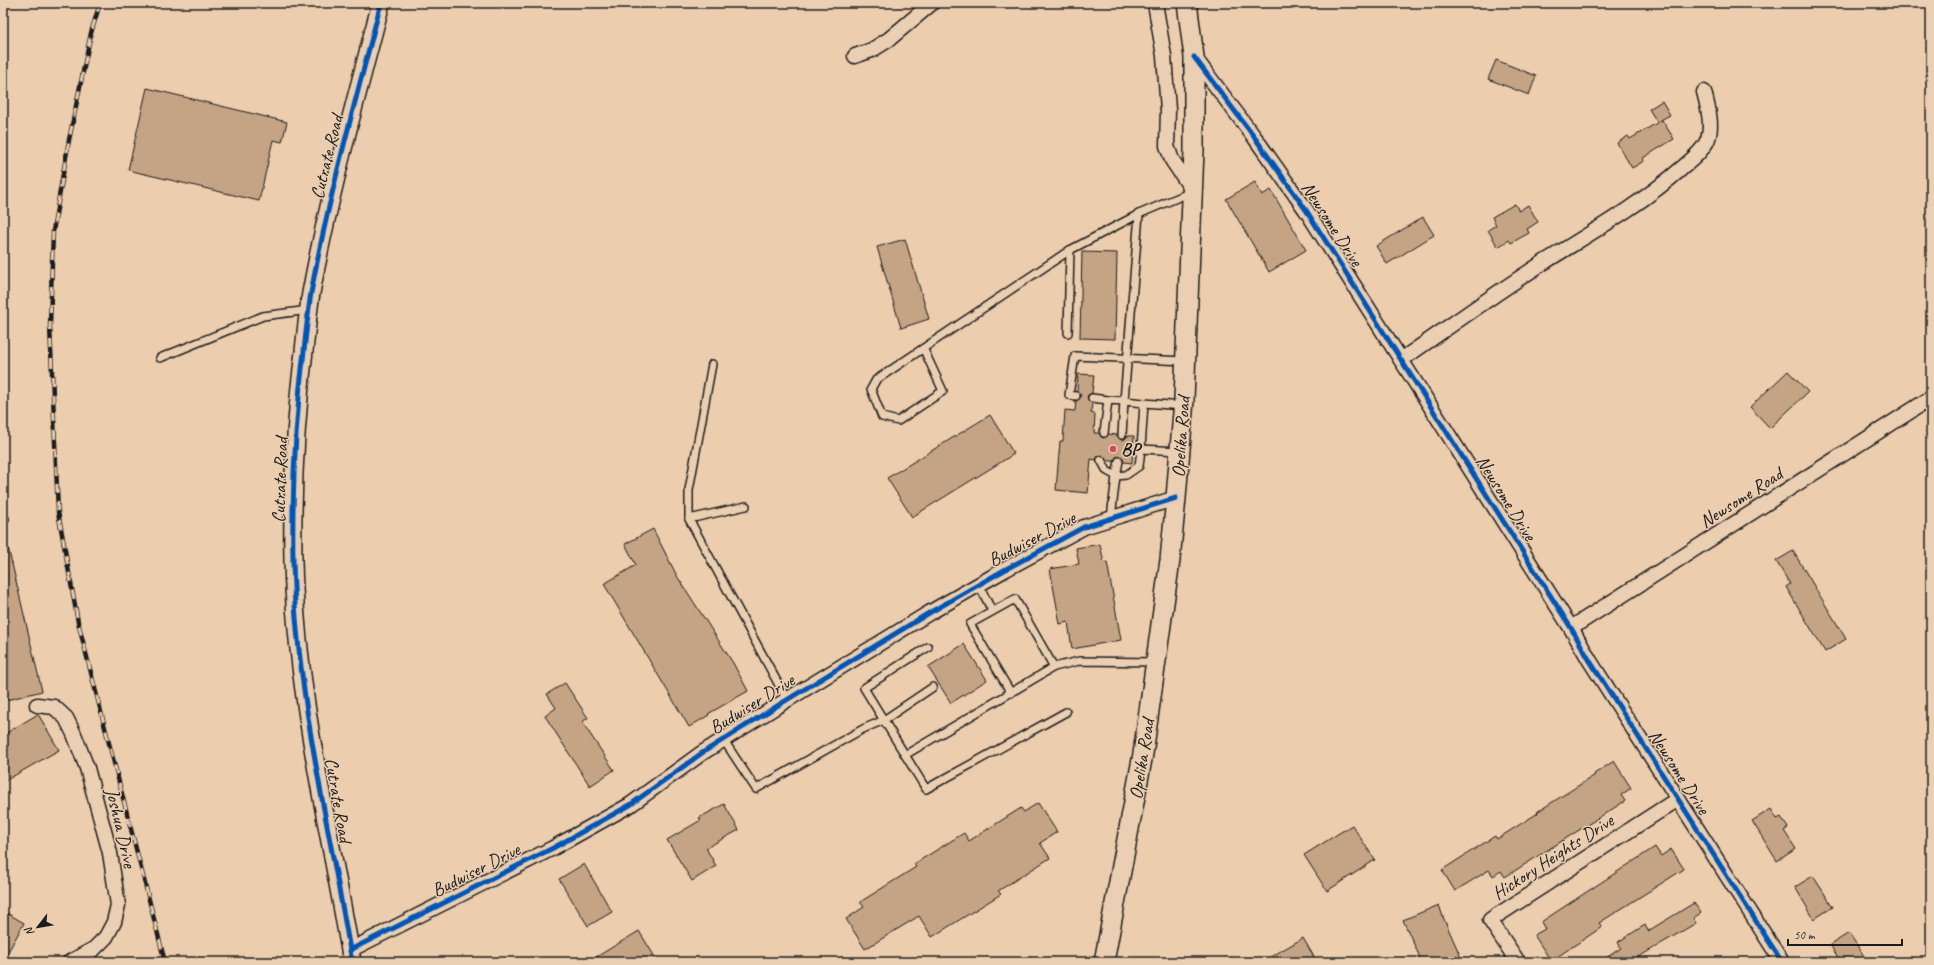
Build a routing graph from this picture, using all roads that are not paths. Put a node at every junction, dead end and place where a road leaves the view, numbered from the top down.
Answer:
1 (381, 3) edge
2 (932, 3) edge
3 (1154, 3) edge
4 (1187, 3) edge
5 (855, 56) dead end
6 (1194, 57) junction
7 (1704, 92) dead end
8 (1193, 191) junction
9 (1139, 214) junction
10 (1070, 250) junction
11 (309, 310) junction
12 (1068, 333) dead end
13 (924, 350) junction
14 (160, 358) dead end
15 (1128, 359) junction
16 (1401, 360) junction
17 (1185, 361) junction
18 (712, 364) dead end
19 (1076, 396) dead end
20 (1092, 398) dead end
21 (1931, 398) edge
22 (1108, 400) junction
23 (1124, 401) junction
24 (1144, 403) junction
25 (1183, 406) junction
26 (1104, 434) dead end
27 (1122, 435) dead end
28 (1141, 449) junction
29 (1180, 451) junction
30 (1101, 460) dead end
31 (1119, 462) dead end
32 (1116, 476) junction
33 (1176, 498) junction
34 (746, 506) dead end
35 (1111, 518) junction
36 (689, 519) junction
37 (979, 585) junction
38 (992, 611) junction
39 (1571, 628) junction
40 (928, 647) dead end
41 (1156, 662) junction
42 (1054, 667) junction
43 (933, 688) dead end
44 (1011, 692) junction
45 (787, 700) junction
46 (37, 705) dead end
47 (1066, 712) dead end
48 (884, 720) junction
49 (723, 739) junction
50 (905, 755) junction
51 (1678, 799) junction
52 (351, 956) edge
53 (70, 962) edge
54 (1104, 962) edge
55 (1518, 962) edge
56 (1782, 962) edge

1 - 11 street, Cutrate Road
2 - 5 street
3 - 8 street
4 - 6 main road, Opelika Road
6 - 8 main road, Opelika Road
6 - 16 street, Newsome Drive
7 - 16 street
8 - 9 lane
8 - 17 main road, Opelika Road
9 - 10 lane
9 - 15 lane
10 - 12 lane
10 - 13 lane
11 - 14 lane
11 - 52 street, Cutrate Road
13 - 13 lane
15 - 17 lane
15 - 19 lane
15 - 23 lane
16 - 39 street, Newsome Drive
17 - 25 main road, Opelika Road
18 - 36 lane
20 - 22 lane
21 - 39 street, Newsome Road
22 - 23 lane
22 - 26 lane
23 - 24 lane
23 - 27 lane
24 - 25 lane
24 - 28 lane
25 - 29 main road, Opelika Road
28 - 29 lane
28 - 32 lane
29 - 33 main road, Opelika Road
30 - 32 lane
31 - 32 lane
32 - 35 lane
33 - 35 street, Budwiser Drive
33 - 41 main road, Opelika Road
34 - 36 lane
35 - 37 street, Budwiser Drive
36 - 45 lane
37 - 38 lane
37 - 45 street, Budwiser Drive
38 - 42 lane
38 - 44 lane
39 - 51 street, Newsome Drive
40 - 48 lane
41 - 42 lane
41 - 54 main road, Opelika Road
42 - 44 lane
43 - 48 lane
44 - 50 lane
45 - 49 street, Budwiser Drive
46 - 53 street, Joshua Drive
47 - 50 lane
48 - 49 lane
48 - 50 lane
49 - 52 street, Budwiser Drive
51 - 55 street, Hickory Heights Drive
51 - 56 street, Newsome Drive

